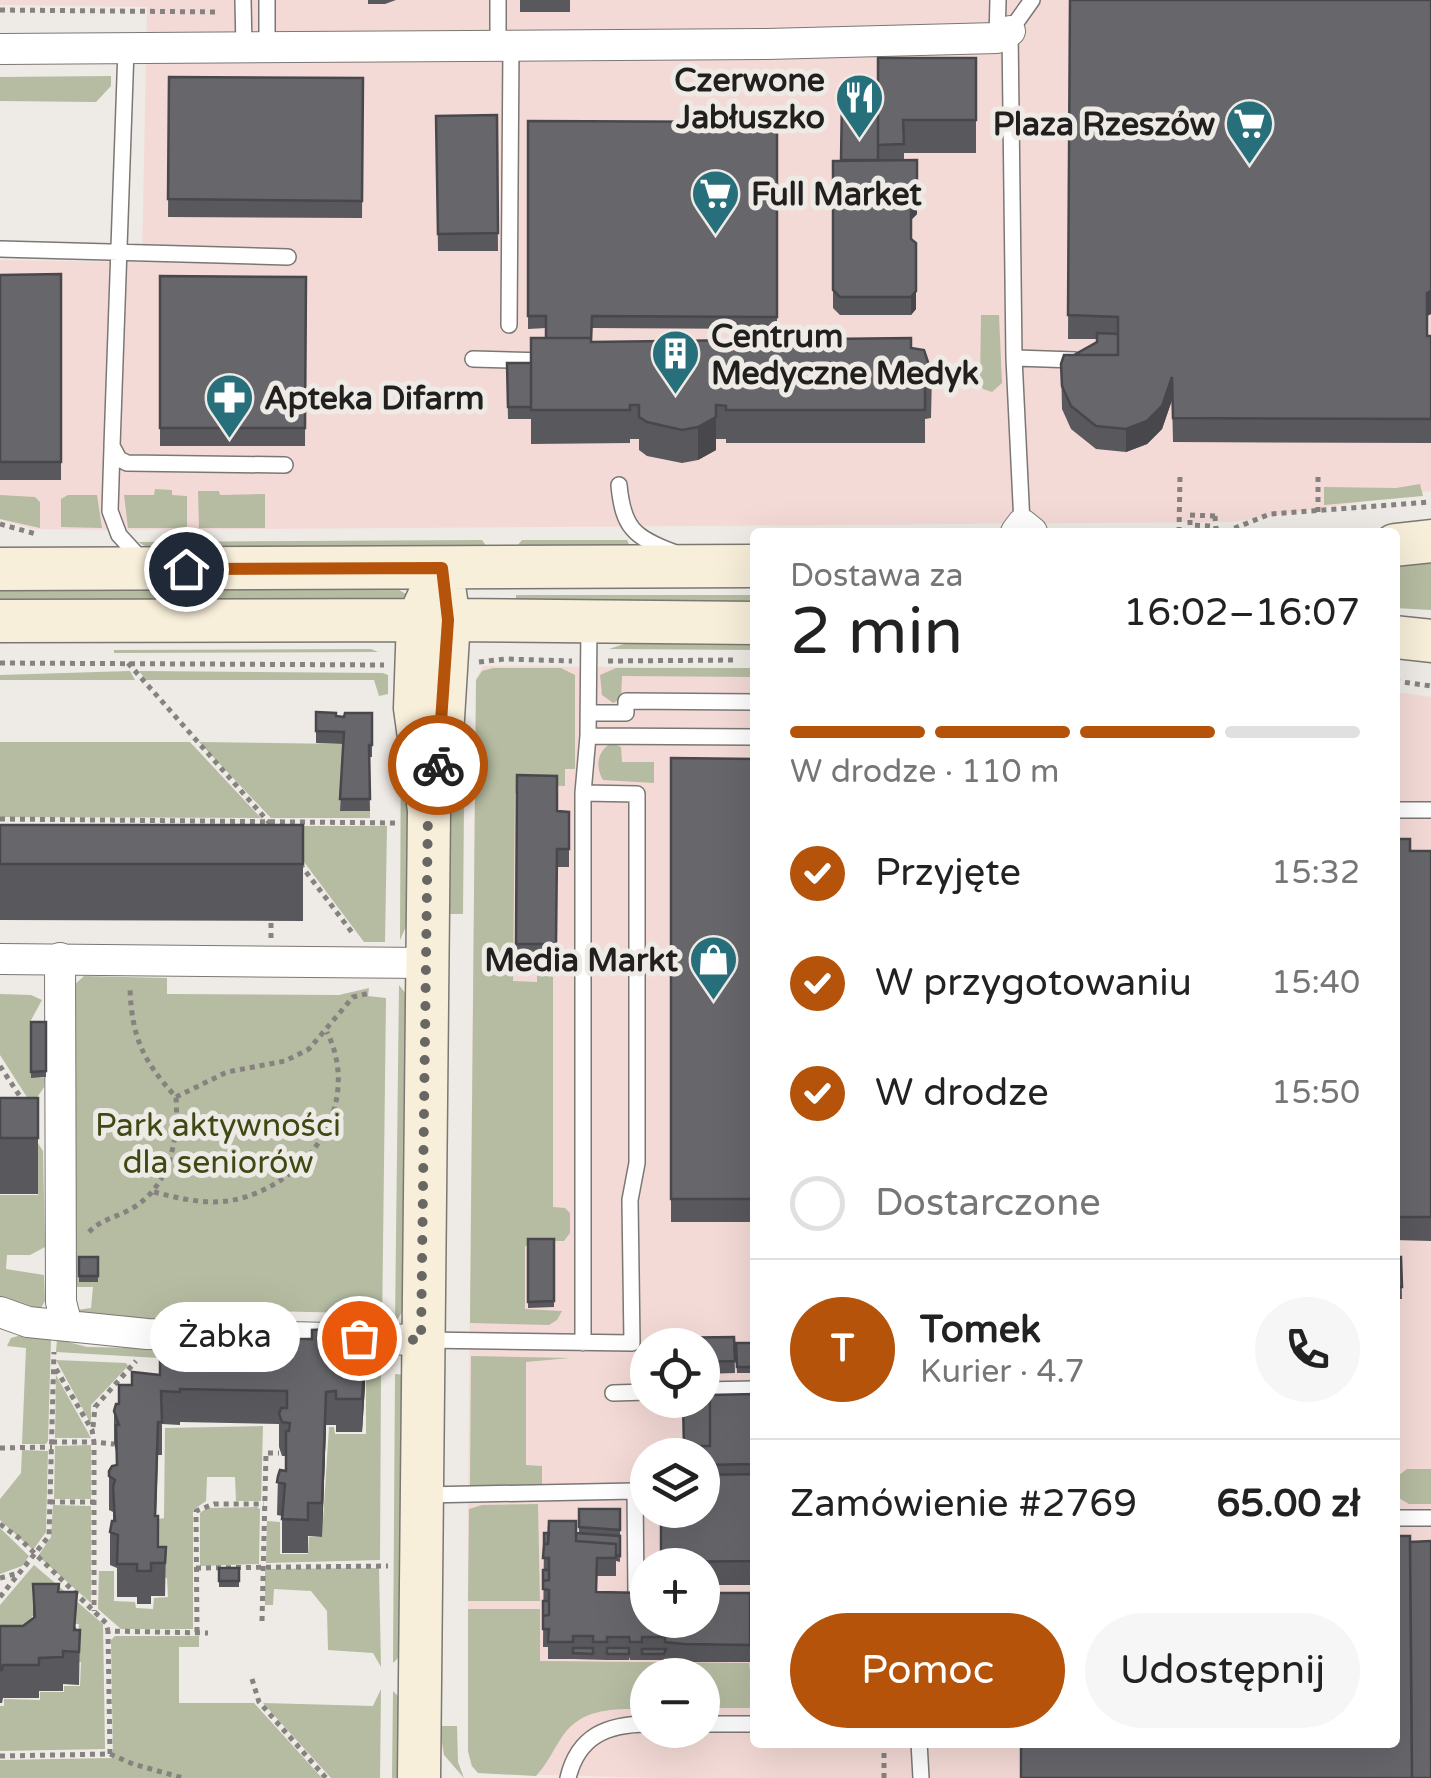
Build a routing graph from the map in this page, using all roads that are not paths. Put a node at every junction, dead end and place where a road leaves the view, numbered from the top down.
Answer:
1 (243, 0) edge
2 (267, 0) edge
3 (498, 0) edge
4 (998, 0) edge
5 (1032, 0) edge
6 (1004, 35) junction
7 (505, 46) junction
8 (255, 48) junction
9 (126, 49) junction
10 (0, 50) edge
11 (0, 248) edge
12 (118, 254) junction
13 (288, 257) dead end
14 (509, 324) dead end
15 (1014, 358) junction
16 (472, 359) dead end
17 (1075, 360) edge
18 (546, 361) edge
19 (112, 446) junction
20 (285, 465) dead end
21 (619, 485) dead end
22 (1024, 528) edge
23 (1431, 541) edge
24 (1400, 544) edge
25 (710, 566) junction
26 (750, 566) edge
27 (442, 568) junction
28 (0, 569) edge
29 (151, 570) junction
30 (433, 620) junction
31 (0, 622) edge
32 (750, 624) edge
33 (1400, 638) edge
34 (1431, 641) edge
35 (588, 649) junction
36 (750, 702) edge
37 (588, 713) junction
38 (588, 736) junction
39 (750, 737) edge
40 (583, 793) junction
41 (1400, 810) edge
42 (1431, 810) edge
43 (60, 958) junction
44 (0, 959) edge
45 (426, 963) junction
46 (2, 1320) edge
47 (59, 1325) junction
48 (421, 1340) junction
49 (583, 1342) junction
50 (750, 1389) edge
51 (720, 1390) edge
52 (614, 1393) dead end
53 (630, 1393) edge
54 (420, 1495) junction
55 (1400, 1518) edge
56 (1431, 1518) edge
57 (636, 1548) edge
58 (720, 1724) edge
59 (750, 1724) edge
60 (630, 1725) edge
61 (919, 1748) edge
62 (419, 1778) edge
63 (568, 1778) edge
64 (921, 1778) edge

1 - 8 lane
2 - 8 lane
3 - 7 lane
4 - 6 lane
5 - 6 lane
6 - 7 street
6 - 15 lane
7 - 8 street
7 - 14 lane
8 - 9 street
9 - 10 street
9 - 12 lane
11 - 12 lane
12 - 13 lane
12 - 19 lane
15 - 17 lane
15 - 22 lane
16 - 18 lane
19 - 20 lane
19 - 29 lane
21 - 25 lane
23 - 24 main road
25 - 26 main road
25 - 27 main road
27 - 29 main road
27 - 30 main road
28 - 29 main road
30 - 31 main road
30 - 35 main road
30 - 45 main road
32 - 35 main road
33 - 34 main road
35 - 37 lane
36 - 37 lane
37 - 38 lane
38 - 39 lane
38 - 40 lane
40 - 49 lane
40 - 49 lane
41 - 42 lane
43 - 44 street
43 - 45 street
43 - 47 street
45 - 48 main road
46 - 47 street
47 - 48 street
48 - 49 lane
48 - 54 main road
50 - 51 lane
52 - 53 lane
54 - 57 lane
54 - 62 main road
55 - 56 lane
58 - 59 lane
60 - 63 lane
61 - 64 lane

